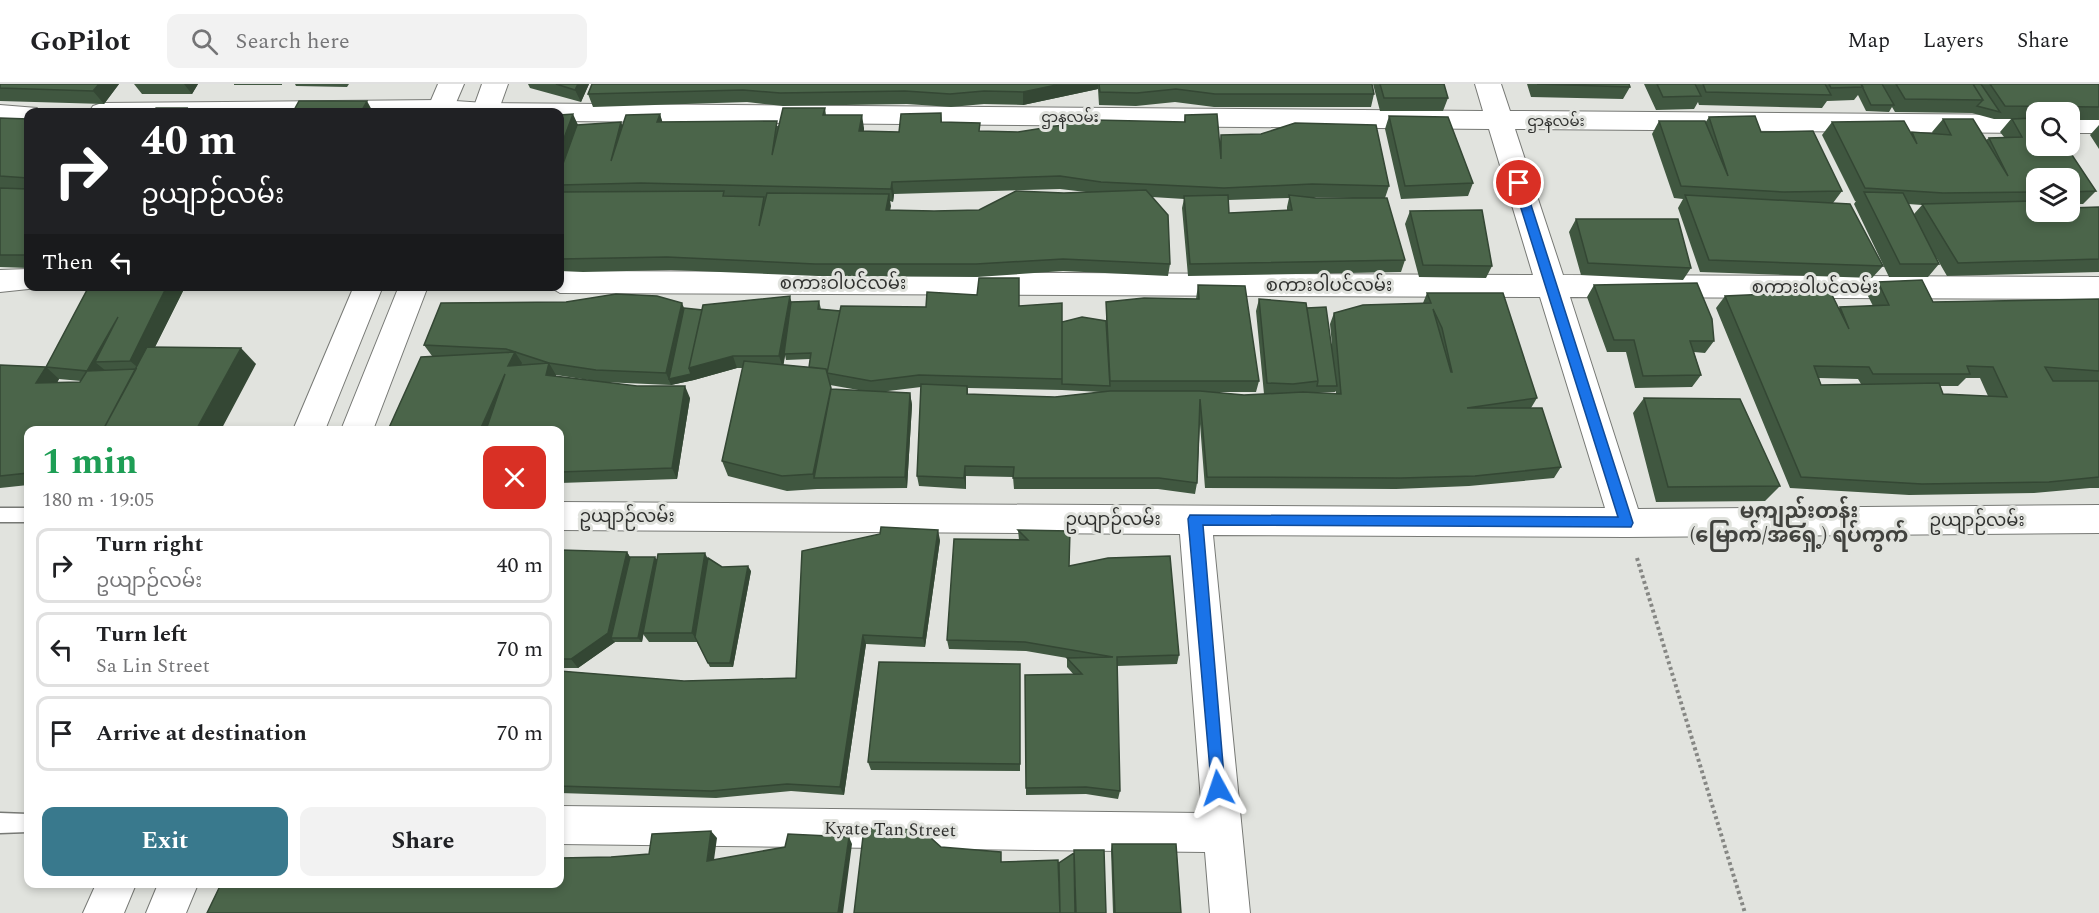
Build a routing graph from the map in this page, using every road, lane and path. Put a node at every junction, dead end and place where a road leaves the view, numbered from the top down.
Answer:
1 (451, 84) edge
2 (495, 84) edge
3 (1488, 84) edge
4 (440, 108) edge
5 (486, 108) edge
6 (564, 113) edge
7 (0, 114) edge
8 (24, 114) edge
9 (1499, 120) junction
10 (2026, 124) edge
11 (2080, 124) edge
12 (2099, 124) edge
13 (24, 280) edge
14 (0, 281) edge
15 (564, 282) edge
16 (1551, 286) junction
17 (2099, 288) edge
18 (367, 291) edge
19 (412, 291) edge
20 (311, 426) edge
21 (359, 426) edge
22 (0, 515) edge
23 (24, 515) edge
24 (564, 516) edge
25 (1195, 519) junction
26 (2099, 519) edge
27 (1626, 523) junction
28 (0, 823) edge
29 (24, 823) edge
30 (564, 825) edge
31 (1221, 833) junction
32 (114, 888) edge
33 (176, 888) edge
34 (103, 913) edge
35 (166, 913) edge
36 (1230, 913) edge
37 (1745, 913) edge

1 - 4 street
2 - 5 street
3 - 9 street
6 - 9 street, ဌာနလမ်း
7 - 8 street
9 - 10 street, ဌာနလမ်း
9 - 16 street
11 - 12 street
13 - 14 street
15 - 16 street, စကားဝါပင်လမ်း
16 - 17 street, စကားဝါပင်လမ်း
16 - 27 street
18 - 20 street
19 - 21 street
22 - 23 lane
24 - 25 street, ဥယျာဉ်လမ်း
25 - 27 street, ဥယျာဉ်လမ်း
25 - 31 street
26 - 27 street, ဥယျာဉ်လမ်း
27 - 37 path
28 - 29 lane
30 - 31 street, Kyate Tan Street
31 - 36 street
32 - 34 street
33 - 35 street

